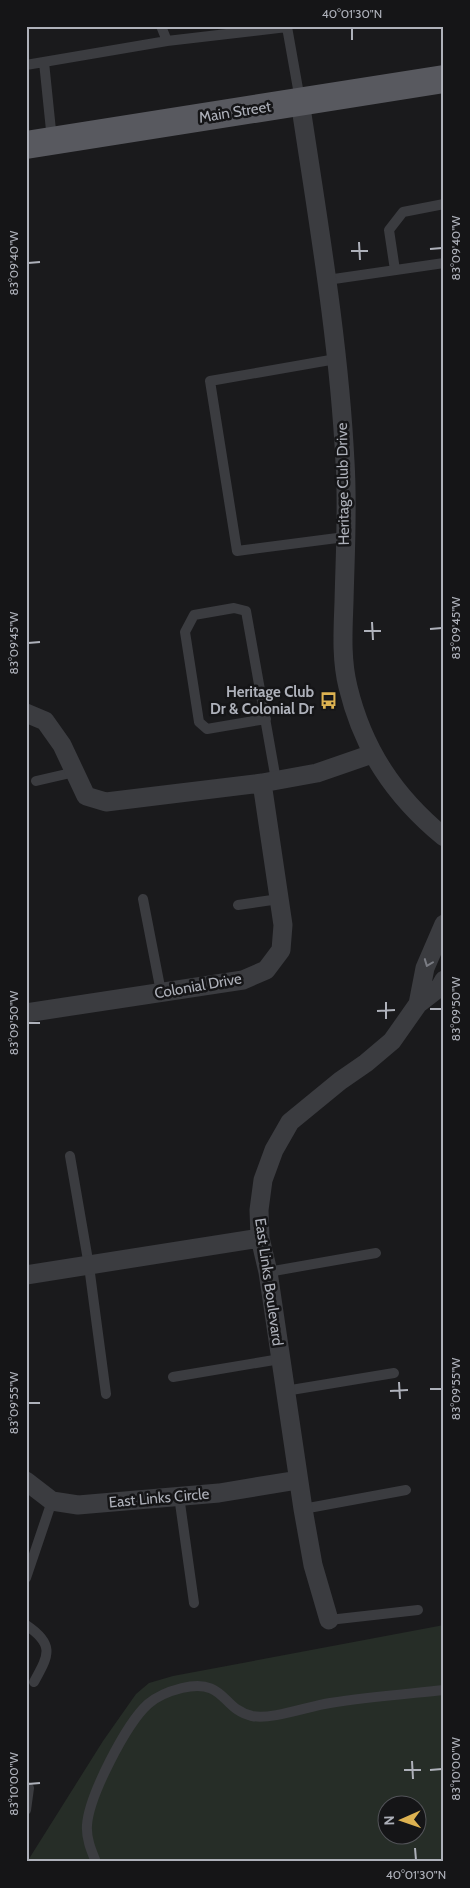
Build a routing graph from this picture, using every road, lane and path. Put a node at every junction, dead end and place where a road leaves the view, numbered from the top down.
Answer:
1 (161, 26) edge
2 (289, 26) edge
3 (167, 41) junction
4 (44, 62) junction
5 (26, 65) edge
6 (444, 79) edge
7 (300, 101) junction
8 (39, 143) edge
9 (444, 204) edge
10 (444, 263) edge
11 (395, 270) junction
12 (327, 280) junction
13 (336, 359) junction
14 (345, 537) junction
15 (26, 713) edge
16 (266, 719) junction
17 (372, 754) junction
18 (75, 772) junction
19 (36, 781) dead end
20 (269, 781) junction
21 (444, 837) edge
22 (143, 899) dead end
23 (279, 899) junction
24 (238, 905) dead end
25 (444, 924) edge
26 (444, 980) edge
27 (161, 992) junction
28 (418, 1004) junction
29 (26, 1013) edge
30 (70, 1156) dead end
31 (260, 1238) junction
32 (376, 1253) dead end
33 (89, 1266) junction
34 (268, 1272) junction
35 (26, 1275) edge
36 (280, 1359) junction
37 (394, 1373) dead end
38 (173, 1377) dead end
39 (285, 1391) junction
40 (106, 1394) dead end
41 (298, 1480) junction
42 (26, 1481) edge
43 (406, 1490) dead end
44 (179, 1496) junction
45 (52, 1501) junction
46 (303, 1509) junction
47 (26, 1578) edge
48 (194, 1604) dead end
49 (418, 1610) dead end
50 (329, 1620) joint
51 (26, 1625) edge
52 (34, 1682) dead end
53 (444, 1690) edge
54 (26, 1786) edge
55 (26, 1810) edge
56 (96, 1862) edge

1 - 3 lane
2 - 3 lane
2 - 7 lane
3 - 4 lane
4 - 5 lane
4 - 8 lane
6 - 7 main road, Main Street
7 - 8 main road, Main Street
7 - 12 street, Heritage Club Drive
9 - 11 lane
10 - 11 lane
11 - 12 lane
12 - 13 street, Heritage Club Drive
13 - 14 street, Heritage Club Drive
13 - 14 lane
14 - 17 street, Heritage Club Drive
15 - 18 street
16 - 16 lane
16 - 20 lane
17 - 20 street
17 - 21 street, Heritage Club Drive
18 - 19 lane
18 - 20 street
20 - 23 street, Colonial Drive
22 - 27 lane
23 - 24 lane
23 - 27 street, Colonial Drive
25 -> 28 street, East Links Boulevard
26 - 28 street, East Links Boulevard
27 - 29 street, Colonial Drive
28 - 31 street, East Links Boulevard
30 - 33 lane
31 - 33 street
31 - 34 street, East Links Boulevard
32 - 34 lane
33 - 35 street
33 - 40 lane
34 - 36 street, East Links Boulevard
36 - 38 lane
36 - 39 street, East Links Boulevard
37 - 39 lane
39 - 41 street, East Links Boulevard
41 - 44 street, East Links Circle
41 - 46 street, East Links Boulevard
42 - 45 street, East Links Circle
43 - 46 lane
44 - 45 street, East Links Circle
44 - 48 lane
45 - 47 lane
46 - 50 street, East Links Boulevard
49 - 50 lane
51 - 52 lane
53 - 56 lane
54 - 55 lane

